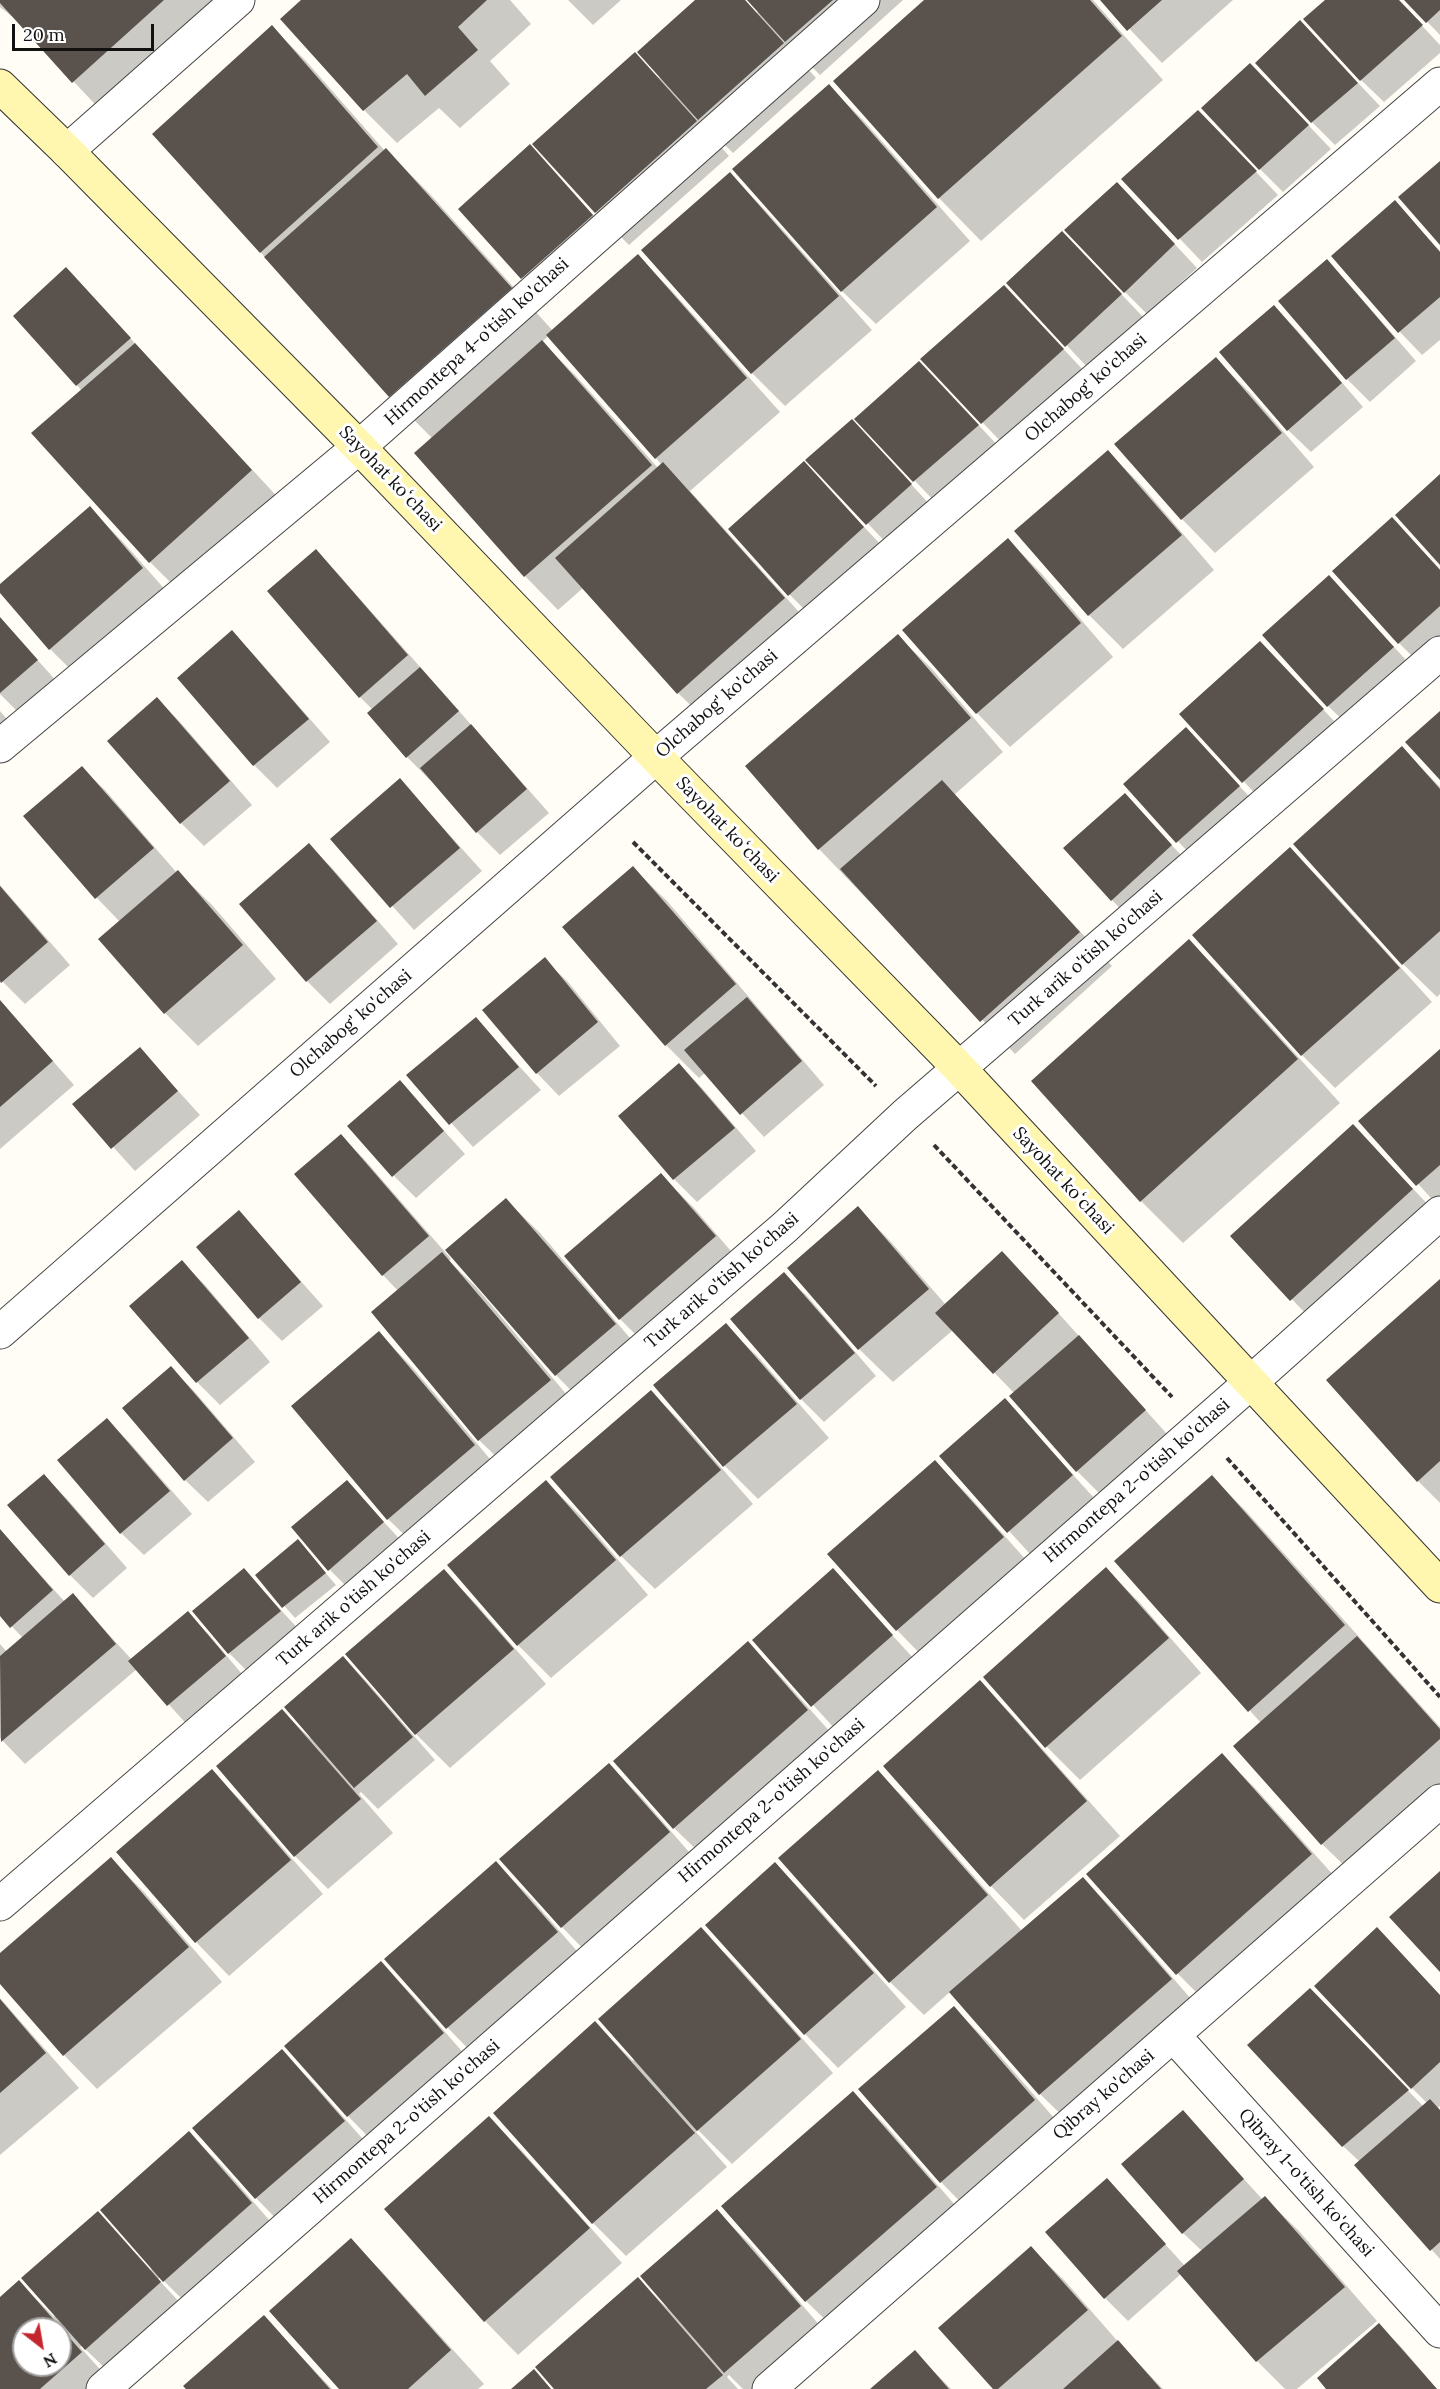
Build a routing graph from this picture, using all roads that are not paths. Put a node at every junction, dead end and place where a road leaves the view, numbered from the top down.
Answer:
1 (238, 0) edge
2 (863, 0) edge
3 (1440, 84) edge
4 (0, 86) edge
5 (67, 151) junction
6 (359, 447) junction
7 (1440, 653) edge
8 (0, 746) edge
9 (656, 757) junction
10 (960, 1069) junction
11 (1440, 1213) edge
12 (0, 1332) edge
13 (1250, 1383) junction
14 (1440, 1586) edge
15 (1440, 1801) edge
16 (0, 1904) edge
17 (1173, 2035) junction
18 (1440, 2331) edge
19 (103, 2389) edge
20 (769, 2389) edge

1 - 5 street
2 - 6 street, Hirmontepa 4-o'tish ko'chasi
3 - 9 street, Olchabog' ko'chasi
4 - 5 street, Sayohat koʻchasi
5 - 6 street, Sayohat koʻchasi
6 - 8 street, Hirmontepa 4-o'tish ko'chasi
6 - 9 street, Sayohat koʻchasi
7 - 10 street, Turk arik o'tish ko'chasi
9 - 10 street, Sayohat koʻchasi
9 - 12 street, Olchabog' ko'chasi
10 - 13 street, Sayohat koʻchasi
10 - 16 street, Turk arik o'tish ko'chasi
11 - 13 street, Hirmontepa 2-o'tish ko'chasi
13 - 14 street, Sayohat koʻchasi
13 - 19 street, Hirmontepa 2-o'tish ko'chasi
15 - 17 street, Qibray ko'chasi
17 - 18 street, Qibray 1-o'tish ko'chasi
17 - 20 street, Qibray ko'chasi

